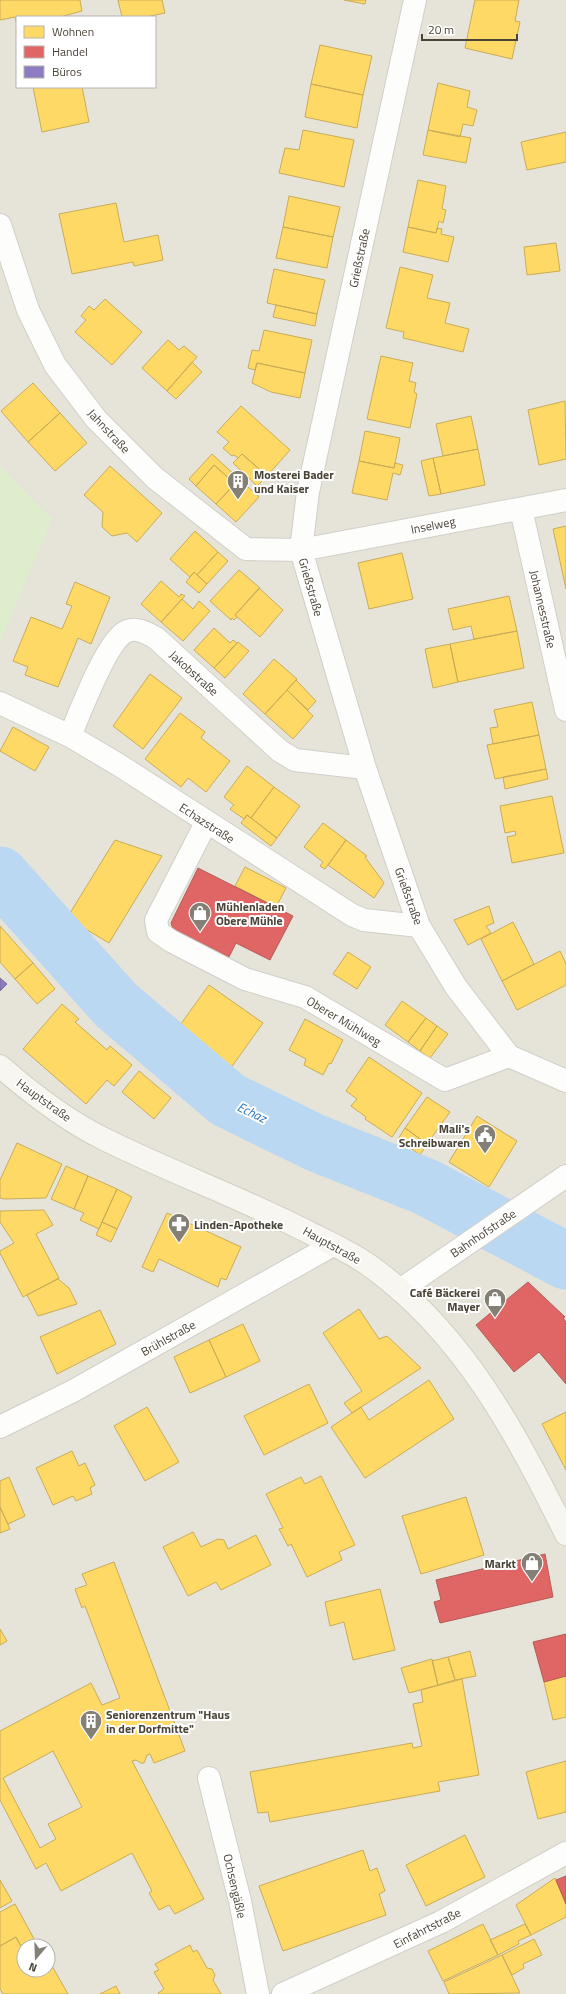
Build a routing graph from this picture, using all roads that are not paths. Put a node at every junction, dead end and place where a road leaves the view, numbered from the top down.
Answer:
1 (415, 0) edge
2 (0, 225) edge
3 (566, 500) edge
4 (521, 509) junction
5 (301, 550) junction
6 (0, 703) edge
7 (566, 710) edge
8 (70, 736) junction
9 (365, 768) junction
10 (206, 823) junction
11 (419, 926) junction
12 (509, 1056) junction
13 (0, 1066) edge
14 (566, 1081) edge
15 (566, 1176) edge
16 (333, 1245) junction
17 (400, 1290) junction
18 (0, 1427) edge
19 (566, 1534) edge
20 (209, 1778) dead end
21 (566, 1853) edge
22 (258, 1994) edge
23 (283, 1994) edge

1 - 5 street, Grießstraße
2 - 5 street, Jahnstraße
3 - 4 street, Inselweg
4 - 5 street, Inselweg
4 - 7 street, Johannesstraße
5 - 9 street, Grießstraße
6 - 8 street, Echazstraße
8 - 9 street, Jakobstraße
8 - 10 street, Echazstraße
9 - 11 street, Grießstraße
10 - 11 street, Echazstraße
10 - 12 street, Oberer Mühlweg
11 - 12 street, Grießstraße
12 - 14 street, Grießstraße
13 - 16 main road, Hauptstraße
15 - 17 street, Bahnhofstraße
16 - 17 main road, Hauptstraße
16 - 18 street, Brühlstraße
17 - 19 main road, Hauptstraße
20 - 22 street, Ochsengäßle
21 - 23 street, Einfahrtstraße

